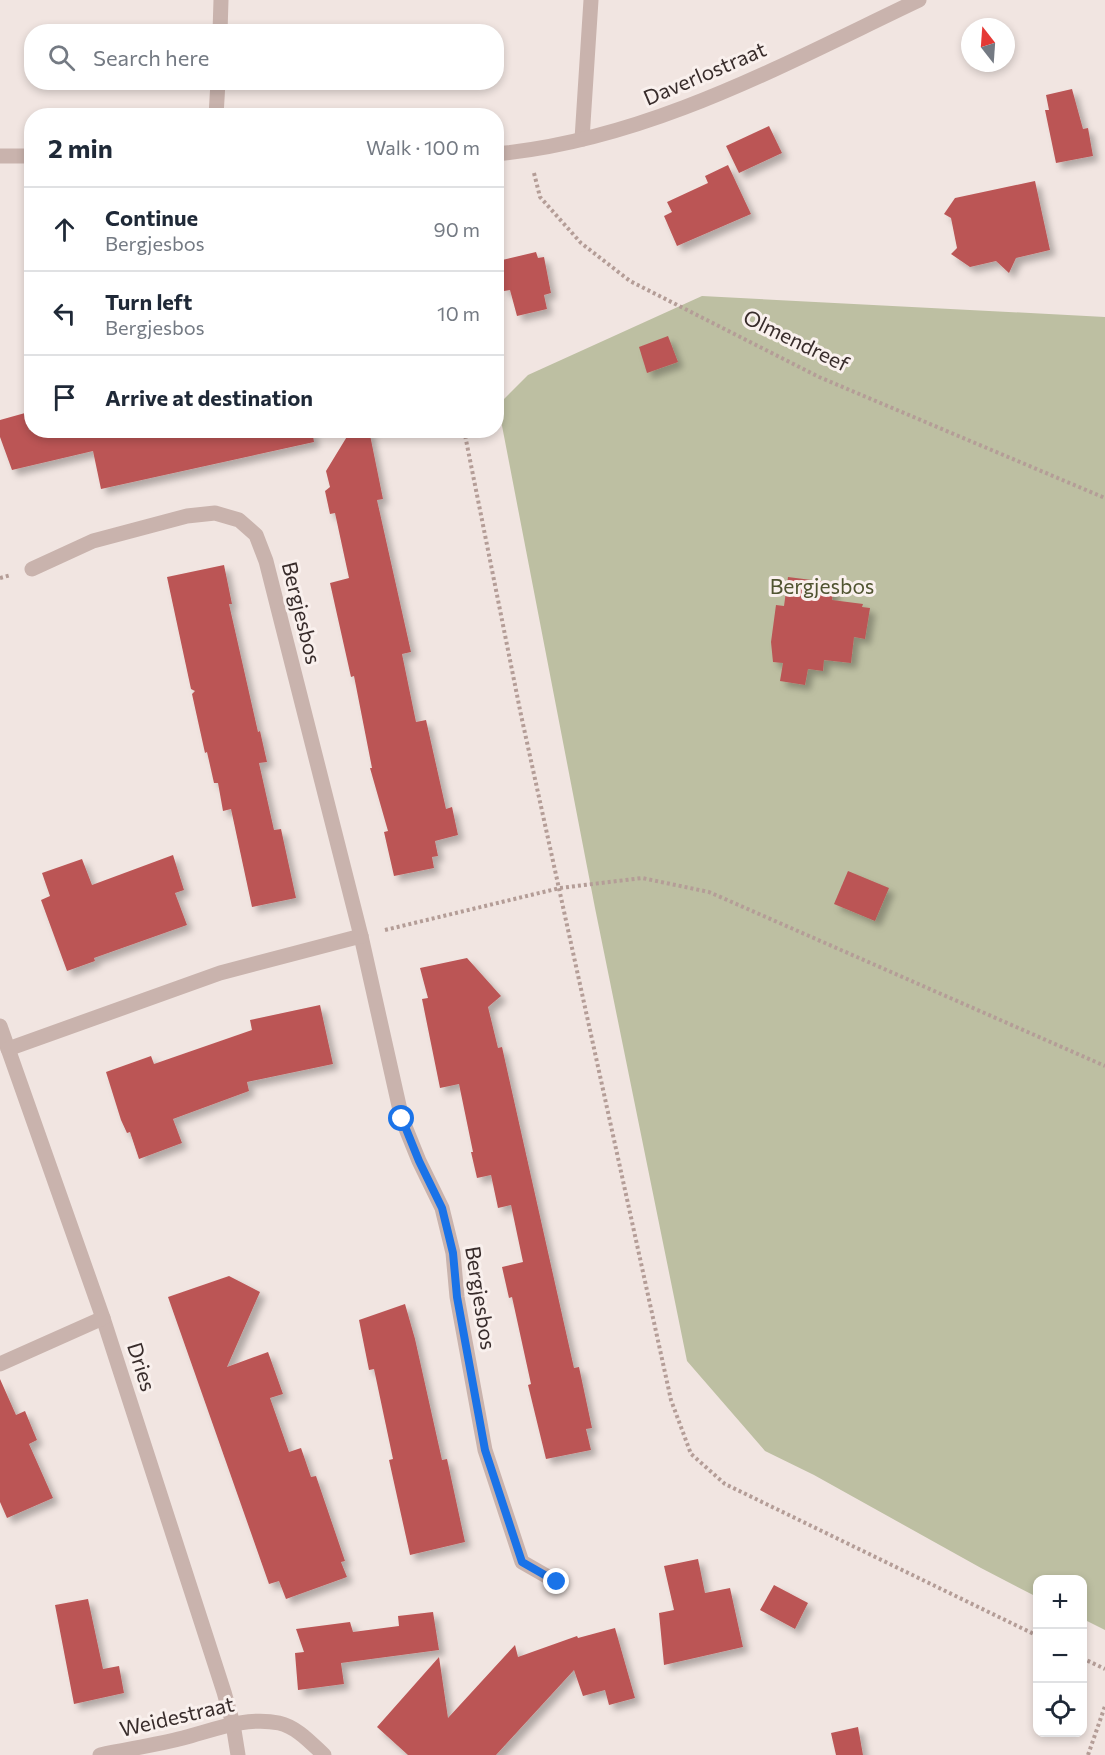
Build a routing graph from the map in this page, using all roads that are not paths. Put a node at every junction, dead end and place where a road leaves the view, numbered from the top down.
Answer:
1 (221, 0) edge
2 (591, 0) edge
3 (919, 0) edge
4 (220, 24) edge
5 (218, 90) edge
6 (216, 108) edge
7 (582, 140) junction
8 (504, 153) edge
9 (0, 156) edge
10 (24, 156) edge
11 (32, 569) dead end
12 (361, 936) junction
13 (0, 1026) edge
14 (8, 1049) junction
15 (103, 1318) junction
16 (0, 1364) edge
17 (557, 1582) dead end
18 (233, 1724) junction
19 (100, 1755) edge
20 (238, 1755) edge
21 (324, 1755) edge

1 - 4 street
2 - 7 street
3 - 7 street, Daverlostraat
5 - 6 street
7 - 8 street, Daverlostraat
9 - 10 street
11 - 12 street, Bergjesbos
12 - 14 street
12 - 17 street, Bergjesbos
13 - 14 street, Dries
14 - 15 street, Dries
15 - 16 street
15 - 18 street, Dries
18 - 19 street, Weidestraat
18 - 20 street, Dries
18 - 21 street, Weidestraat

